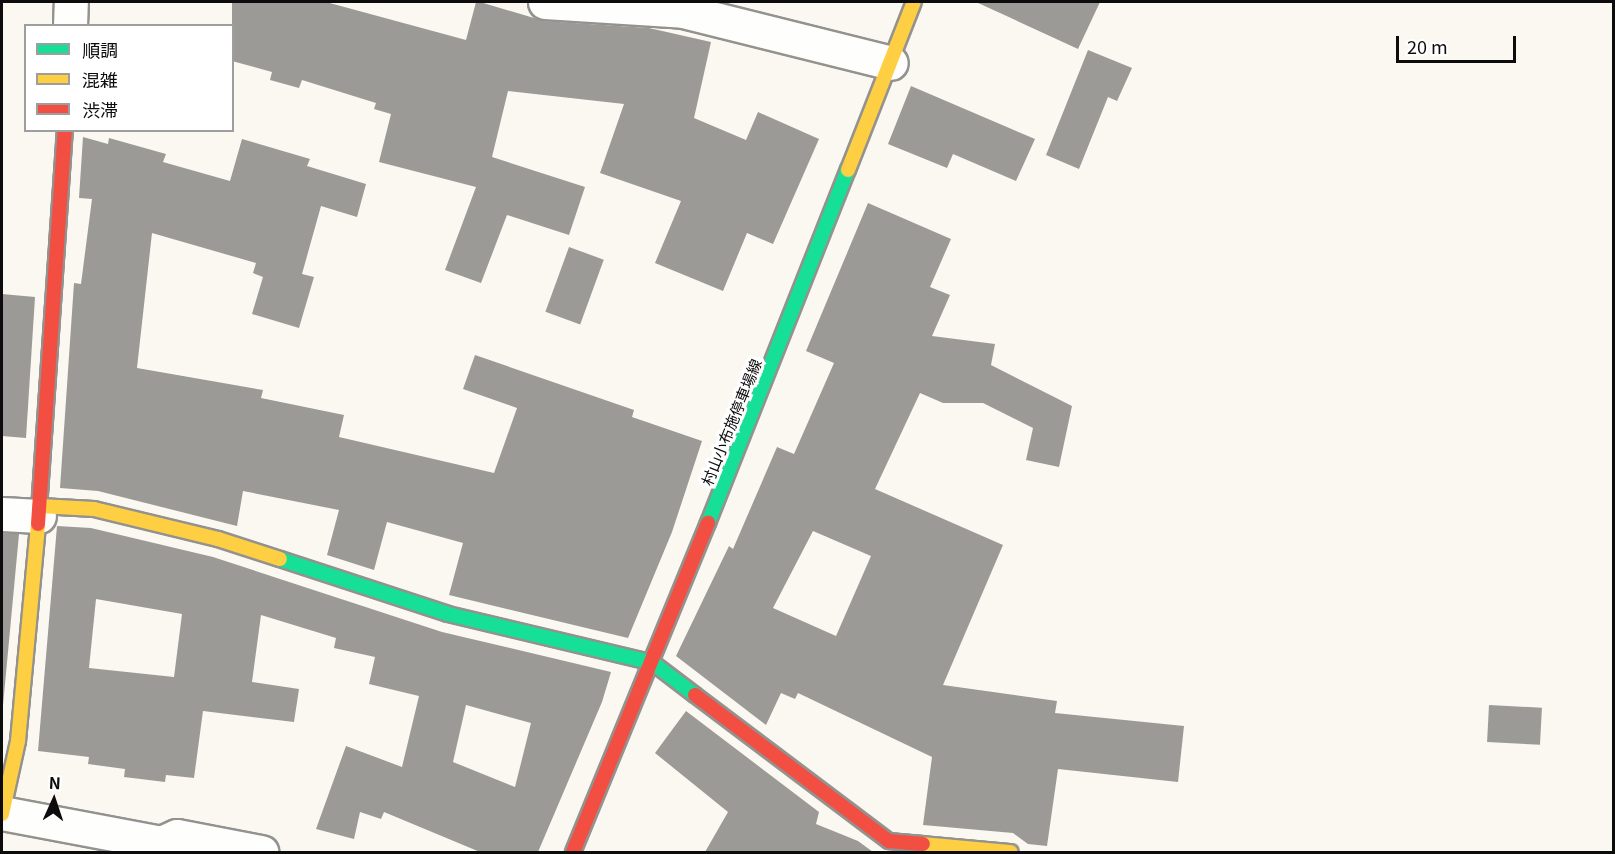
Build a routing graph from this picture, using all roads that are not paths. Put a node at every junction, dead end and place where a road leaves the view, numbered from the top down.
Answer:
1 (72, 2) edge
2 (545, 2) edge
3 (914, 2) edge
4 (70, 24) edge
5 (891, 63) junction
6 (65, 132) edge
7 (39, 511) junction
8 (2, 514) edge
9 (653, 663) junction
10 (2, 814) edge
11 (261, 852) edge
12 (573, 852) edge
13 (1011, 852) edge

1 - 4 street
2 - 5 street
3 - 5 street, 村山小布施停車場線
5 - 9 street, 村山小布施停車場線
6 - 7 street
7 - 8 street
7 - 9 street
7 - 10 street
9 - 12 street, 村山小布施停車場線
9 - 13 street
10 - 11 street

